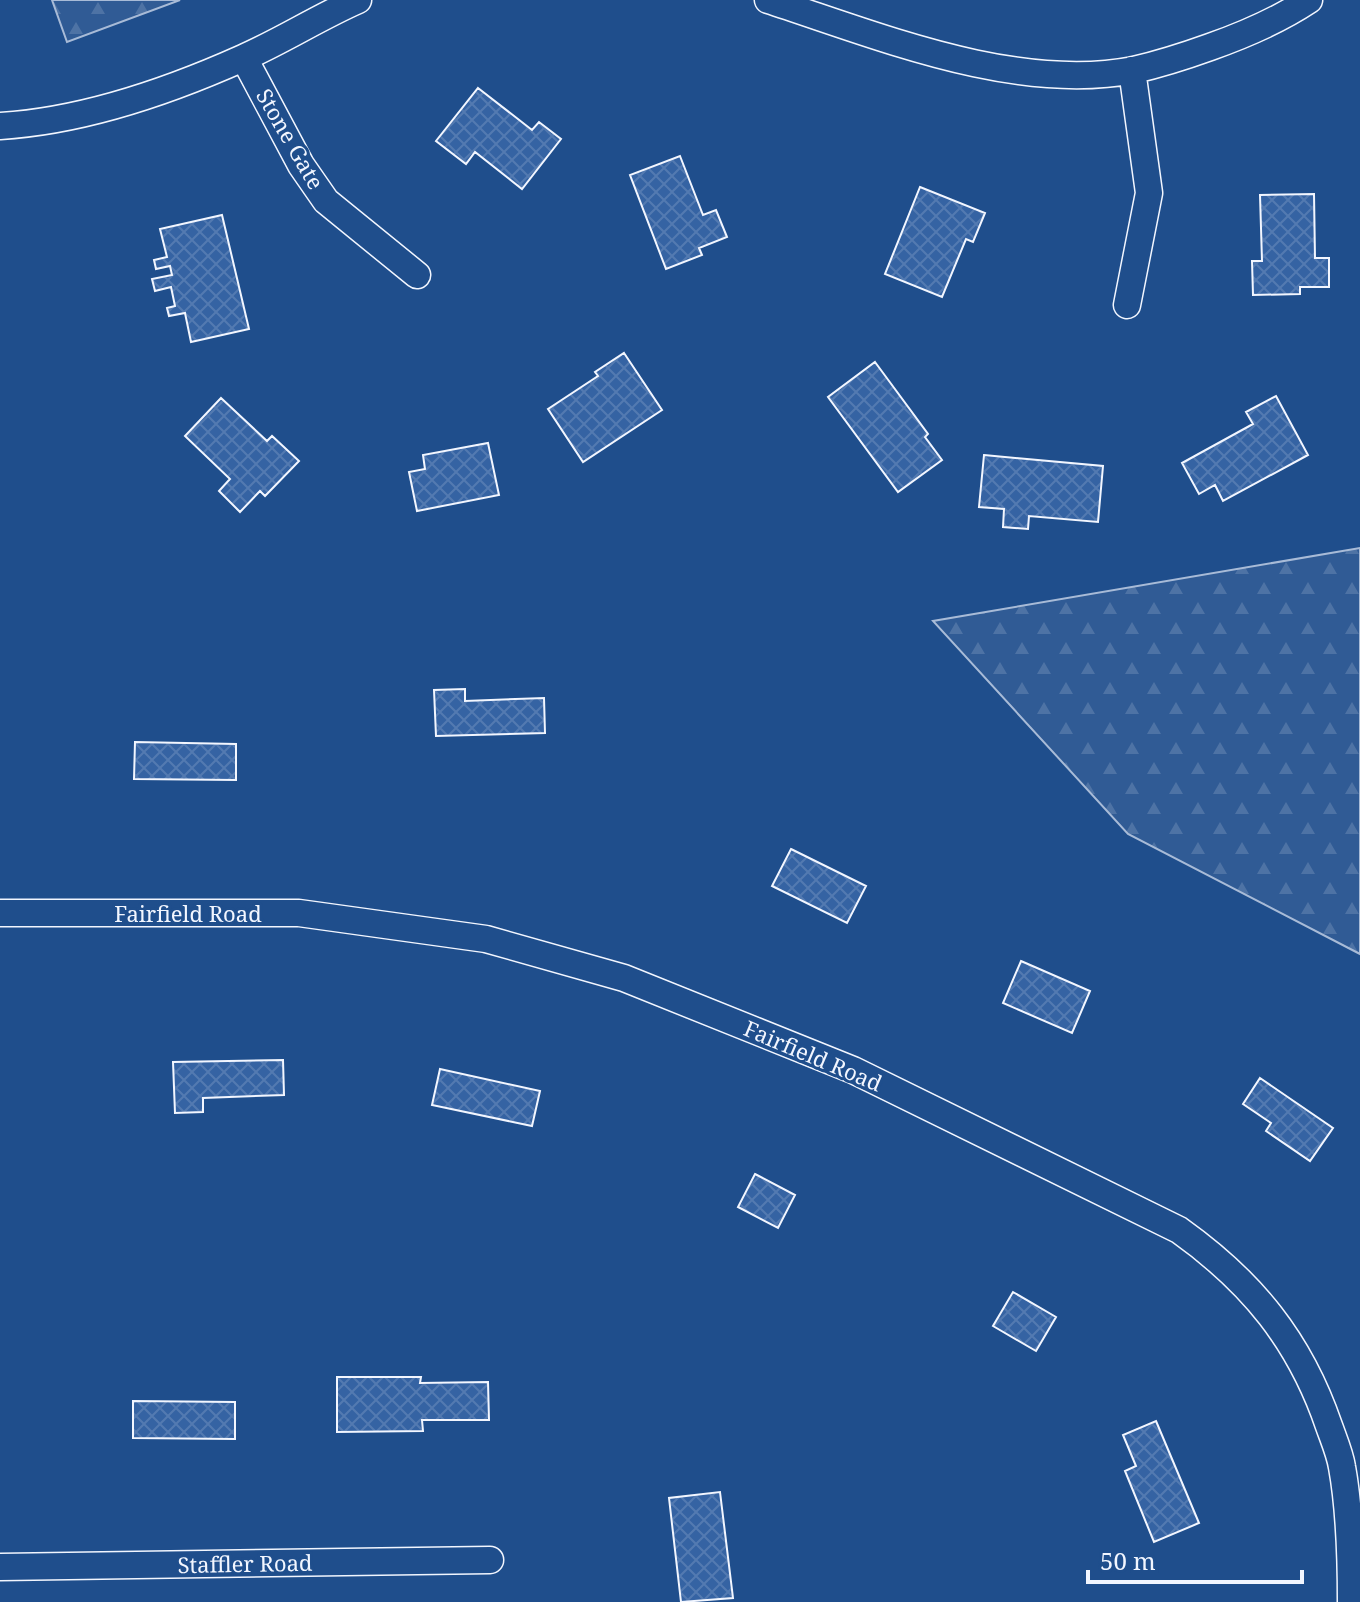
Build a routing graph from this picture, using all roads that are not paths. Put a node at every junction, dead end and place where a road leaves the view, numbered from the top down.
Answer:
1 (358, 0) edge
2 (768, 0) edge
3 (1309, 0) edge
4 (244, 58) junction
5 (1132, 70) junction
6 (0, 126) edge
7 (417, 275) dead end
8 (1127, 305) dead end
9 (0, 913) edge
10 (490, 1560) dead end
11 (0, 1567) edge
12 (1351, 1602) edge

1 - 4 street
2 - 5 street
3 - 5 street
4 - 6 street
4 - 7 street, Stone Gate
5 - 8 street
9 - 12 street, Fairfield Road
10 - 11 street, Staffler Road

